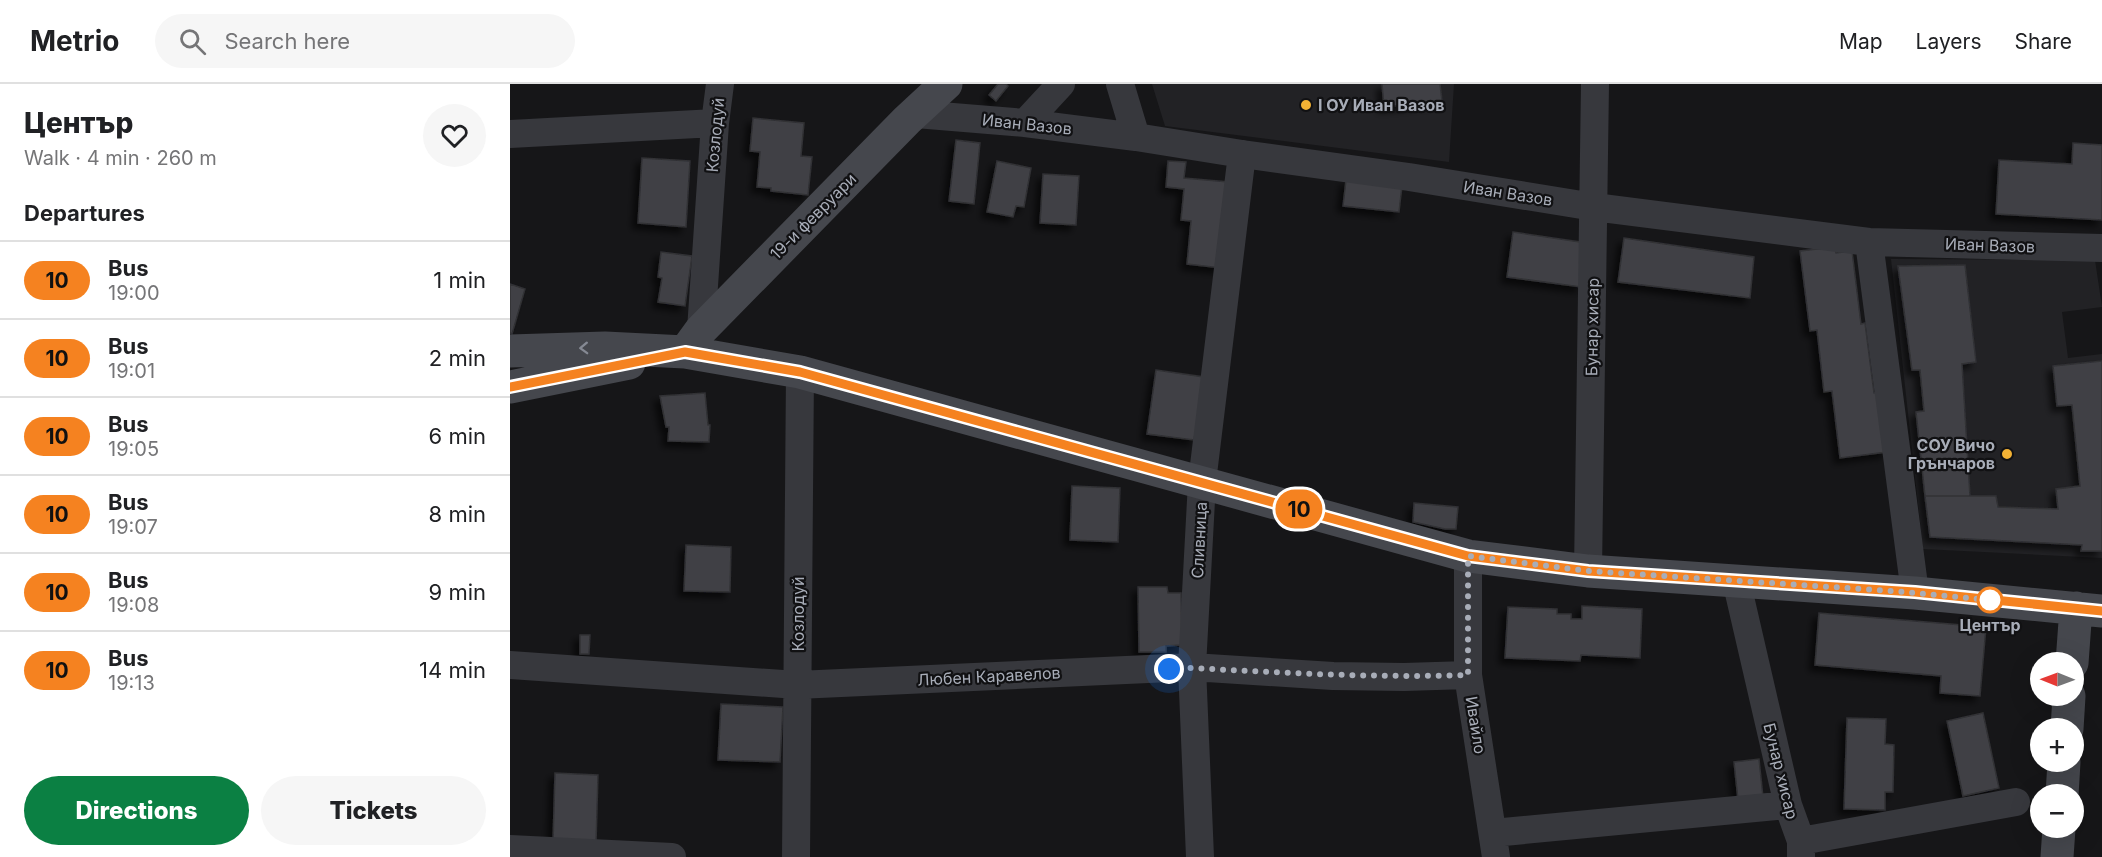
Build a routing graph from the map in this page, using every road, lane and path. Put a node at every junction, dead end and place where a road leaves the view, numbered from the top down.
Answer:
1 (720, 84) edge
2 (946, 84) edge
3 (1061, 84) edge
4 (1120, 84) edge
5 (1595, 84) edge
6 (916, 114) junction
7 (715, 123) junction
8 (1025, 123) junction
9 (510, 134) edge
10 (1136, 137) junction
11 (1242, 154) junction
12 (1594, 207) junction
13 (1869, 242) junction
14 (2102, 248) edge
15 (693, 341) junction
16 (510, 351) edge
17 (800, 372) junction
18 (510, 387) edge
19 (1202, 483) junction
20 (1468, 556) junction
21 (1588, 571) junction
22 (1736, 580) junction
23 (1915, 592) junction
24 (2089, 609) edge
25 (2075, 652) edge
26 (510, 665) edge
27 (1192, 668) junction
28 (1468, 675) junction
29 (797, 685) junction
30 (2016, 801) dead end
31 (1788, 806) junction
32 (2058, 838) edge
33 (1494, 845) edge
34 (510, 849) edge
35 (1801, 849) edge
36 (672, 857) edge
37 (796, 857) edge
38 (1200, 857) edge
39 (2057, 857) edge

1 - 7 street, Козлодуй
2 - 6 main road, 19-и февруари
3 - 8 street
4 - 10 street
5 - 12 street, Бунар хисар
6 - 8 street, Иван Вазов
6 - 15 main road, 19-и февруари
7 - 9 street
7 - 15 street, Козлодуй
8 - 10 street, Иван Вазов
10 - 11 street, Иван Вазов
11 - 12 street, Иван Вазов
11 - 19 street, Сливница
12 - 13 street, Иван Вазов
12 - 21 street, Бунар хисар
13 - 14 street, Иван Вазов
13 - 23 street
15 -> 16 main road
15 - 17 main road
15 - 18 main road
17 - 19 main road
17 - 29 street, Козлодуй
19 - 20 main road
19 - 27 street, Сливница
20 - 21 main road
20 - 28 street, Ивайло
21 - 22 main road
22 - 23 main road
22 - 31 street, Бунар хисар
23 - 24 main road
24 - 25 main road
26 - 29 street, Любен Каравелов
27 - 28 street, Любен Каравелов
27 - 29 street, Любен Каравелов
27 - 38 street, Сливница
28 - 33 street, Ивайло
29 - 37 street, Козлодуй
30 - 35 street
31 - 33 street
31 - 35 street, Бунар хисар
32 - 39 main road
34 - 36 street

